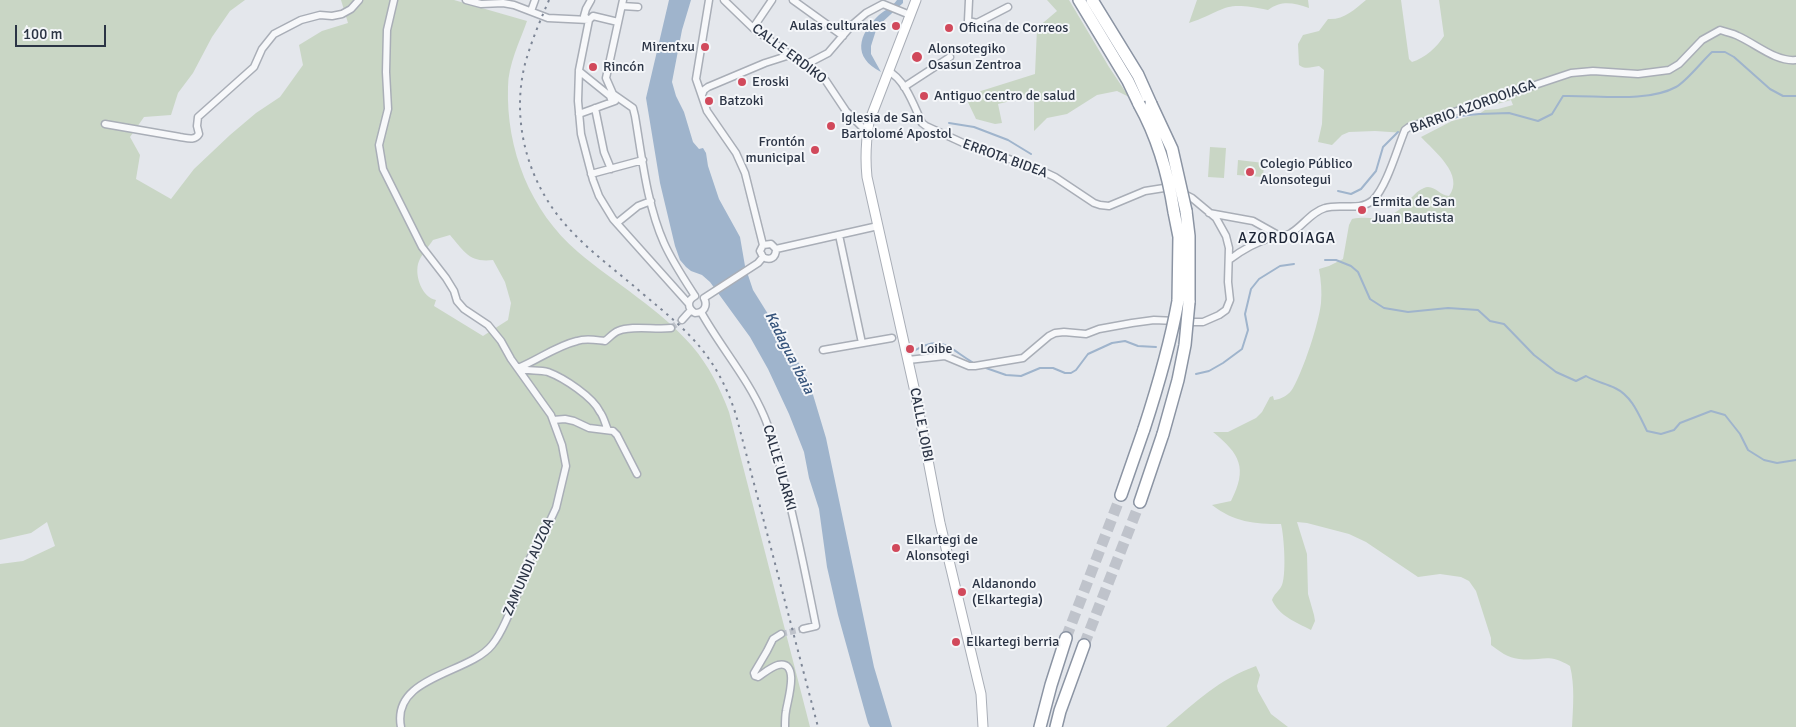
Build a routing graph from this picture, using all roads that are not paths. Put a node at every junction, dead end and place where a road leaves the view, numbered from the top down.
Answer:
1 (359, 0) edge
2 (394, 0) edge
3 (466, 0) edge
4 (535, 0) edge
5 (591, 0) edge
6 (724, 0) edge
7 (772, 0) edge
8 (793, 0) edge
9 (916, 0) edge
10 (969, 0) edge
11 (1079, 0) edge
12 (1092, 0) edge
13 (710, 1) edge
14 (883, 2) edge
15 (622, 3) edge
16 (638, 7) dead end
17 (1008, 7) dead end
18 (531, 11) junction
19 (910, 15) junction
20 (589, 20) junction
21 (618, 22) junction
22 (753, 28) junction
23 (843, 36) junction
24 (778, 46) junction
25 (790, 54) junction
26 (950, 58) dead end
27 (775, 59) junction
28 (1796, 60) edge
29 (805, 64) junction
30 (579, 71) junction
31 (888, 71) junction
32 (606, 78) junction
33 (697, 83) junction
34 (598, 86) junction
35 (708, 87) junction
36 (904, 87) junction
37 (702, 95) junction
38 (621, 100) junction
39 (612, 102) junction
40 (594, 108) junction
41 (579, 114) junction
42 (105, 124) dead end
43 (863, 124) junction
44 (643, 160) junction
45 (611, 169) junction
46 (591, 174) junction
47 (651, 201) junction
48 (1208, 212) junction
49 (617, 223) junction
50 (878, 226) junction
51 (868, 228) junction
52 (839, 235) junction
53 (1278, 235) junction
54 (882, 241) junction
55 (763, 245) junction
56 (776, 250) junction
57 (760, 260) junction
58 (1229, 260) junction
59 (695, 296) junction
60 (707, 296) junction
61 (1183, 302) junction
62 (690, 307) junction
63 (701, 312) junction
64 (682, 320) tunnel mouth
65 (671, 328) tunnel mouth
66 (892, 338) dead end
67 (862, 343) junction
68 (822, 350) dead end
69 (908, 360) junction
70 (518, 368) junction
71 (553, 420) junction
72 (608, 430) junction
73 (637, 474) dead end
74 (1121, 495) tunnel mouth
75 (1140, 502) tunnel mouth
76 (803, 629) tunnel mouth
77 (781, 634) tunnel mouth
78 (1066, 638) tunnel mouth
79 (1084, 645) tunnel mouth
80 (401, 727) edge
81 (785, 727) edge
82 (983, 727) edge
83 (1040, 727) edge
84 (1056, 727) edge

1 - 42 street
2 - 70 street, ZAMUNDI AUZOA
3 - 18 street
4 - 18 street
5 - 20 street
6 - 22 street, CALLE ERDIKO
7 - 22 street
8 - 23 street
9 - 19 street, CALLE LOIBI
10 - 17 street
11 - 61 highway, bridge
12 - 61 highway, bridge
13 - 33 street
14 - 19 street
14 - 23 street
15 - 16 street
15 - 21 street
18 - 20 street
19 - 31 street, CALLE LOIBI
20 - 21 street
20 - 30 street
21 - 32 street
22 - 24 street, CALLE ERDIKO
23 - 29 street
24 - 25 street, CALLE ERDIKO
24 - 27 street
25 - 27 street
25 - 29 street, CALLE ERDIKO
26 - 36 street
27 - 35 street
28 - 53 street, BARRIO AZORDOIAGA
29 - 43 street, CALLE ERDIKO
30 - 34 street
30 - 41 street
31 - 36 street, ERROTA BIDEA
31 - 43 street, CALLE LOIBI
32 - 34 street
32 - 38 street
33 - 35 street
33 - 37 street
34 - 39 street
35 - 37 street
36 - 48 street, ERROTA BIDEA
37 - 55 street
38 - 39 street
38 - 44 street
39 - 40 street
40 - 41 street
40 - 45 street
41 - 46 street
43 - 50 street, CALLE LOIBI
44 - 45 street
44 - 47 street
45 - 46 street
46 - 49 street
47 - 49 street
47 - 59 street
48 - 53 street
48 - 58 street
49 - 62 street
50 - 51 street
50 - 54 street, CALLE LOIBI
51 - 52 street
51 - 54 street
52 - 56 street
52 - 67 street
53 - 58 street, BARRIO AZORDOIAGA
54 - 69 street, CALLE LOIBI
55 - 56 street
55 - 57 street
56 - 57 street
57 - 60 street
58 - 69 street
59 - 60 street
59 - 62 street
60 - 63 street
61 - 74 highway, bridge
61 - 75 highway, bridge
62 - 63 street
62 - 64 street
63 - 76 street, CALLE ULARKI
65 - 70 street
66 - 67 street
67 - 68 street
69 - 82 street, CALLE LOIBI
70 - 71 street, ZAMUNDI AUZOA
70 - 72 street
71 - 72 street
71 - 80 street, ZAMUNDI AUZOA
72 - 73 street
77 - 81 street
78 - 83 highway
79 - 84 highway

